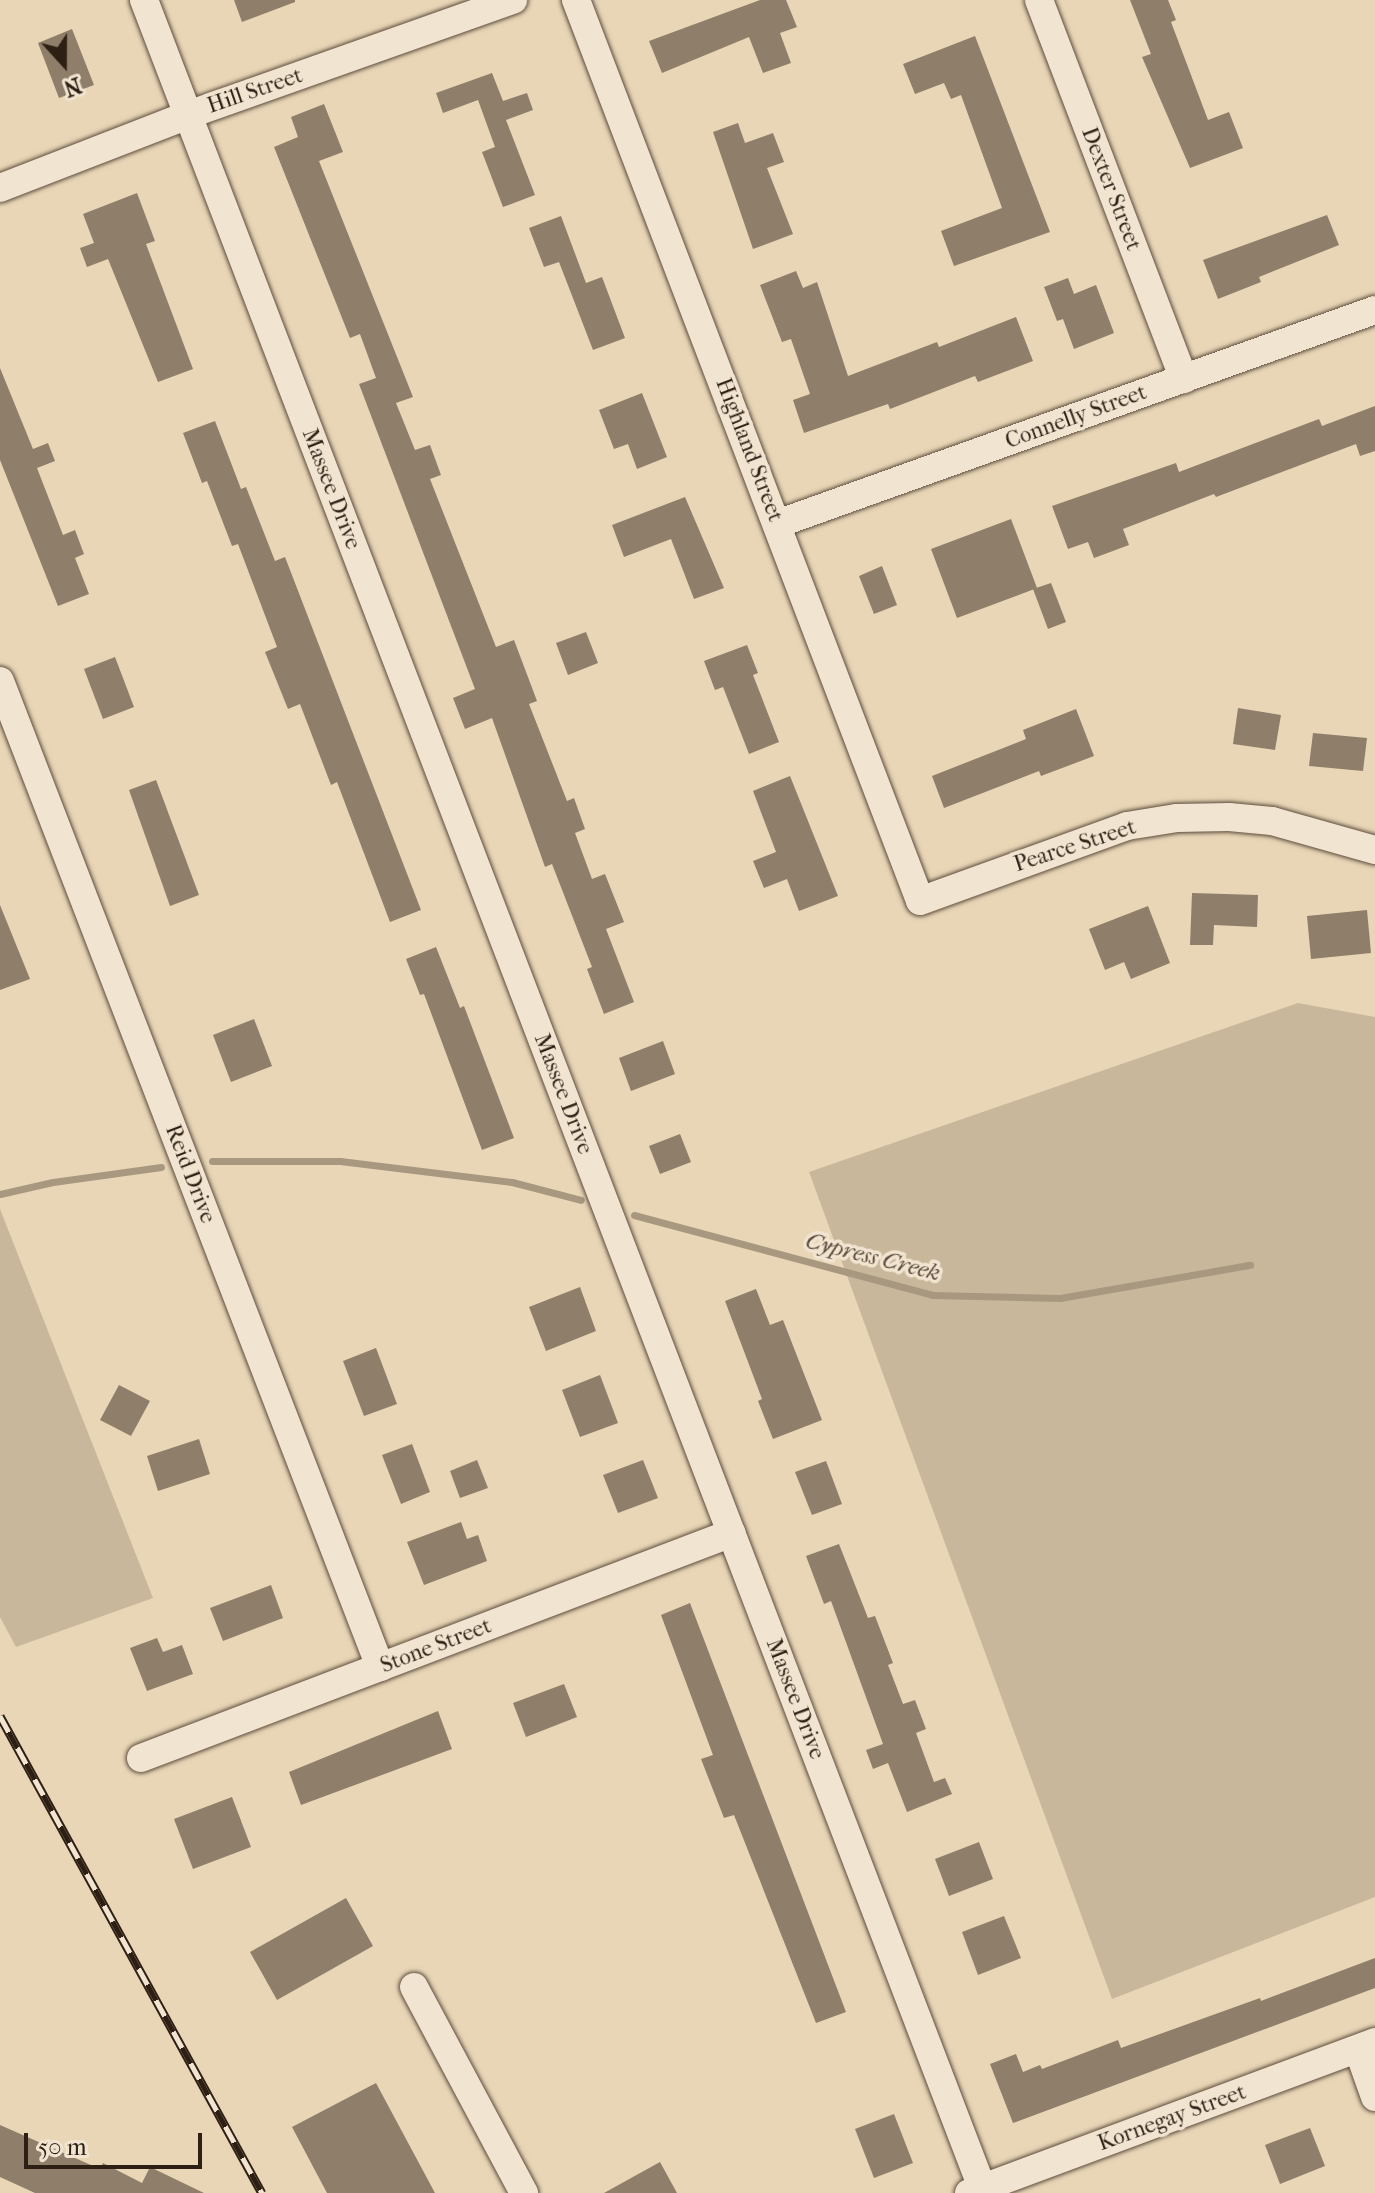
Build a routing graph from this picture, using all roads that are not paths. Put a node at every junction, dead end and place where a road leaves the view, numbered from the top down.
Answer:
1 (144, 0) edge
2 (513, 0) edge
3 (576, 0) edge
4 (1039, 0) edge
5 (188, 115) junction
6 (0, 188) edge
7 (1375, 310) edge
8 (1184, 379) junction
9 (777, 524) junction
10 (0, 681) edge
11 (1375, 850) edge
12 (920, 901) joint
13 (732, 1533) junction
14 (380, 1667) junction
15 (141, 1758) dead end
16 (414, 1987) dead end
17 (1367, 2046) edge
18 (1375, 2097) edge
19 (975, 2191) edge
20 (524, 2193) edge

1 - 5 street, Massee Drive
2 - 5 street, Hill Street
3 - 9 street, Highland Street
4 - 8 street, Dexter Street
5 - 6 street, Hill Street
5 - 13 street, Massee Drive
7 - 8 street, Connelly Street
8 - 9 street, Connelly Street
9 - 12 street, Highland Street
10 - 14 street, Reid Drive
11 - 12 street, Pearce Street
13 - 14 street, Stone Street
13 - 19 street, Massee Drive
14 - 15 street, Stone Street
16 - 20 street
17 - 18 street
17 - 19 street, Kornegay Street

